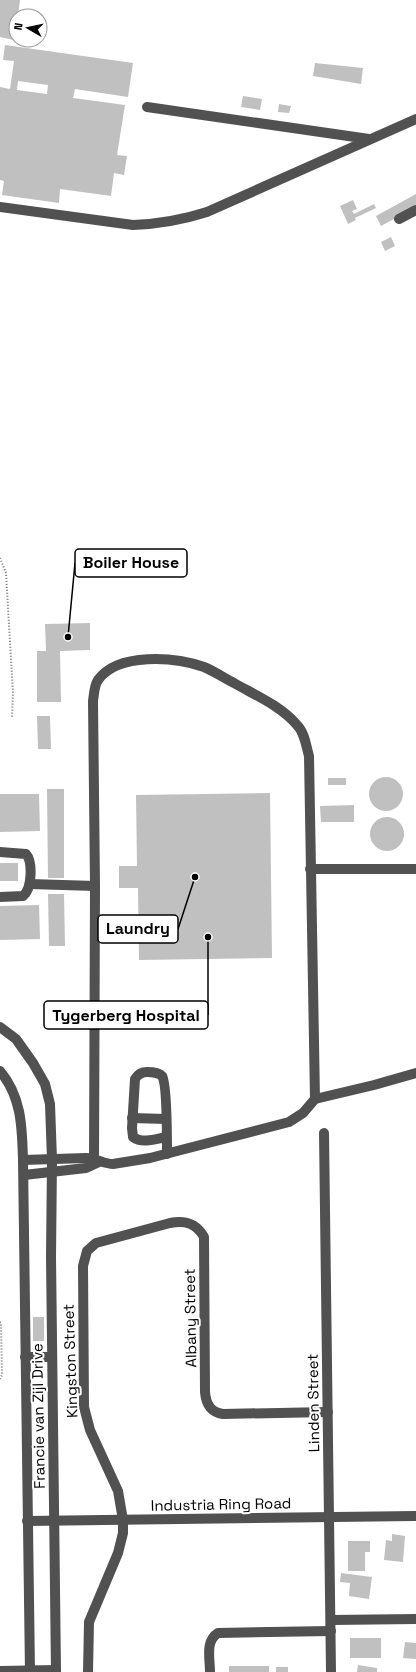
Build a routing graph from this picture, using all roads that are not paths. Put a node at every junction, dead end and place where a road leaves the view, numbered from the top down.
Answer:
1 (147, 107) dead end
2 (416, 119) edge
3 (370, 139) junction
4 (0, 206) edge
5 (416, 210) edge
6 (399, 219) dead end
7 (0, 852) edge
8 (310, 869) junction
9 (416, 869) edge
10 (30, 884) junction
11 (95, 886) junction
12 (0, 897) edge
13 (0, 1026) edge
14 (0, 1071) edge
15 (416, 1073) edge
16 (315, 1099) junction
17 (132, 1118) junction
18 (166, 1119) junction
19 (324, 1133) dead end
20 (166, 1137) junction
21 (167, 1154) junction
22 (24, 1160) junction
23 (52, 1160) junction
24 (97, 1161) junction
25 (52, 1172) junction
26 (24, 1175) junction
27 (87, 1251) joint
28 (25, 1357) junction
29 (52, 1357) junction
30 (328, 1412) junction
31 (416, 1516) edge
32 (329, 1518) junction
33 (123, 1520) junction
34 (27, 1521) junction
35 (54, 1521) junction
36 (416, 1619) edge
37 (331, 1620) junction
38 (331, 1631) junction
39 (0, 1671) edge
40 (30, 1671) edge
41 (56, 1671) edge
42 (88, 1672) edge
43 (210, 1672) edge
44 (332, 1672) edge

1 - 3 street
2 - 3 street
3 - 4 street
5 - 6 street
7 - 10 street
8 - 9 street
8 - 11 street
8 - 16 street
10 - 11 street
10 - 12 street
11 - 24 street
13 - 23 street, Francie van Zijl Drive
14 - 22 street, Francie van Zijl Drive
15 - 16 street
16 - 21 street
17 - 18 street
17 - 18 street
17 - 20 street
18 - 20 street
19 - 30 street, Linden Street
20 - 21 street
21 - 24 street
22 - 23 street
22 - 26 street, Francie van Zijl Drive
23 - 24 street
23 - 25 street, Francie van Zijl Drive
24 - 25 street
25 - 26 street
25 - 29 street, Francie van Zijl Drive
26 - 28 street, Francie van Zijl Drive
27 - 30 street, Albany Street
27 - 33 street, Kingston Street
28 - 29 street
28 - 34 street, Francie van Zijl Drive
29 - 35 street, Francie van Zijl Drive
30 - 32 street, Linden Street
31 - 32 street, Industria Ring Road
32 - 33 street, Industria Ring Road
32 - 37 street, Linden Street
33 - 35 street, Industria Ring Road
33 - 42 street, Kingston Street
34 - 35 street, Industria Ring Road
34 - 40 street, Francie van Zijl Drive
35 - 41 street, Francie van Zijl Drive
36 - 37 street
37 - 38 street, Linden Street
38 - 43 street
38 - 44 street, Linden Street
39 - 40 street
40 - 41 street

